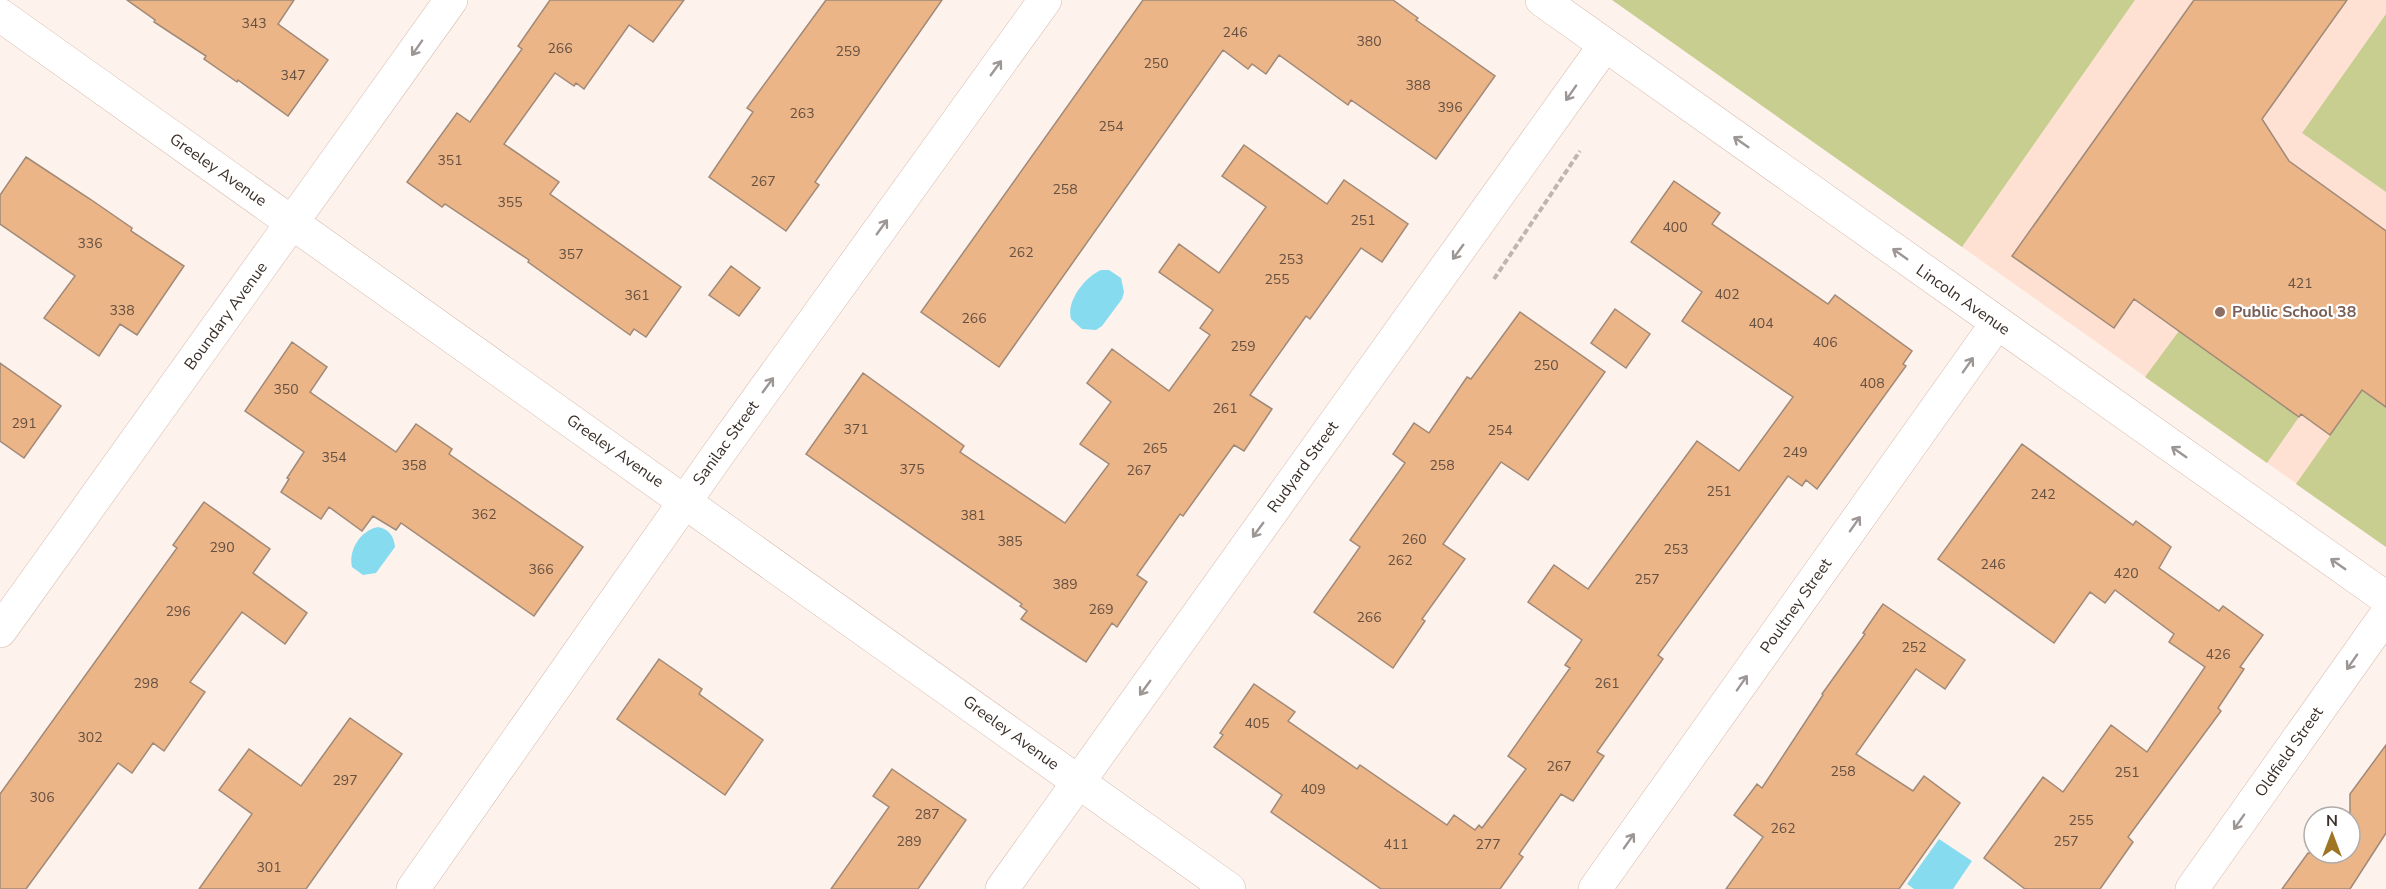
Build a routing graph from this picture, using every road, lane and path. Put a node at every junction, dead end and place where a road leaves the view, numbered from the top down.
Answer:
1 (451, 0) edge
2 (1045, 0) edge
3 (1542, 0) edge
4 (0, 15) edge
5 (1605, 45) junction
6 (1581, 150) dead end
7 (293, 223) junction
8 (1494, 279) dead end
9 (1997, 324) junction
10 (685, 501) junction
11 (2386, 598) edge
12 (2386, 615) edge
13 (0, 631) edge
14 (1078, 781) junction
15 (413, 889) edge
16 (1002, 889) edge
17 (1229, 889) edge
18 (1595, 889) edge
19 (2192, 889) edge

1 -> 7 street, Boundary Avenue
10 -> 2 street, Sanilac Street
3 - 5 street, Lincoln Avenue
4 - 7 street, Greeley Avenue
9 -> 5 street, Lincoln Avenue
5 -> 14 street, Rudyard Street
6 - 8 path
7 - 10 street, Greeley Avenue
7 - 13 street, Boundary Avenue
11 -> 9 street, Lincoln Avenue
18 -> 9 street, Poultney Street
10 - 14 street, Greeley Avenue
10 - 15 street, Sanilac Street
12 -> 19 street, Oldfield Street
14 - 16 street, Rudyard Street
14 - 17 street, Greeley Avenue

